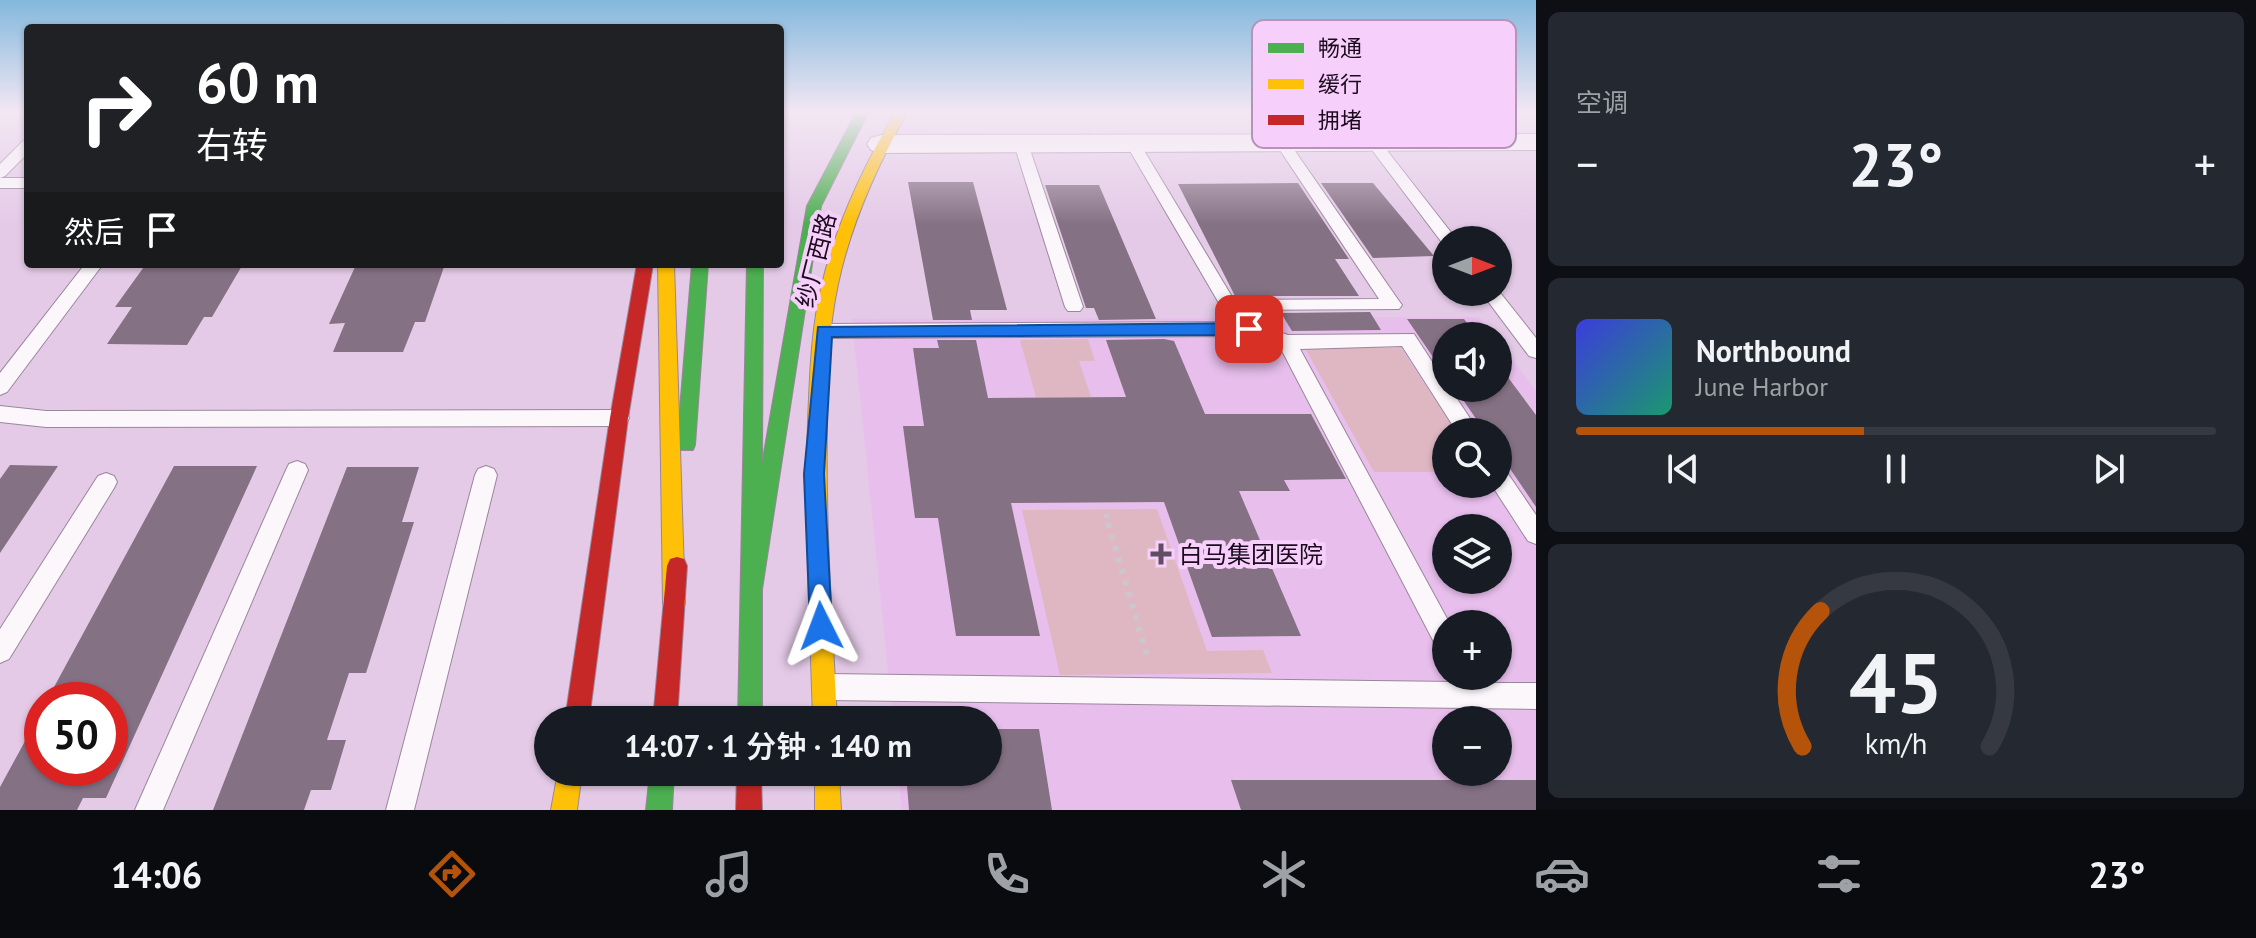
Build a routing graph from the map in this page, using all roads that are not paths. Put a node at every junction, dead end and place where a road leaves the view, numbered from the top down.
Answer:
1 (23, 149) edge
2 (844, 149) edge
3 (879, 149) edge
4 (1023, 149) edge
5 (1136, 149) edge
6 (1286, 149) edge
7 (1378, 149) edge
8 (0, 173) edge
9 (0, 183) edge
10 (24, 183) edge
11 (1438, 226) edge
12 (91, 268) edge
13 (644, 268) edge
14 (666, 268) edge
15 (700, 268) edge
16 (755, 268) edge
17 (1501, 306) edge
18 (1074, 307) dead end
19 (824, 331) junction
20 (1287, 342) junction
21 (1536, 351) edge
22 (0, 387) edge
23 (0, 414) edge
24 (619, 418) junction
25 (1459, 418) edge
26 (297, 470) dead end
27 (486, 475) dead end
28 (106, 482) dead end
29 (1512, 498) edge
30 (1536, 534) edge
31 (751, 592) junction
32 (674, 603) junction
33 (1432, 614) edge
34 (0, 651) edge
35 (824, 687) junction
36 (1432, 687) edge
37 (1496, 690) edge
38 (1536, 696) edge
39 (579, 706) edge
40 (666, 706) edge
41 (750, 706) edge
42 (825, 706) edge
43 (568, 786) edge
44 (661, 786) edge
45 (749, 786) edge
46 (827, 786) edge
47 (149, 810) edge
48 (400, 810) edge
49 (564, 810) edge
50 (659, 810) edge
51 (749, 810) edge
52 (828, 810) edge

1 - 8 lane
2 - 31 main road
3 - 19 main road, 纱厂西路
4 - 18 lane
5 - 6 lane
7 - 11 lane
9 - 10 lane
12 - 22 lane
13 - 24 main road
14 - 32 main road
15 - 32 main road
16 - 31 main road
17 - 21 lane
19 - 20 lane
19 - 35 main road, 纱厂西路
20 - 25 lane
20 - 33 lane
23 - 24 lane
24 - 39 main road
26 - 47 lane
27 - 48 lane
28 - 34 lane
29 - 30 lane
31 - 41 main road
32 - 40 main road
35 - 36 lane
35 - 42 main road, 纱厂西路
37 - 38 lane
43 - 49 main road
44 - 50 main road
45 - 51 main road
46 - 52 main road

